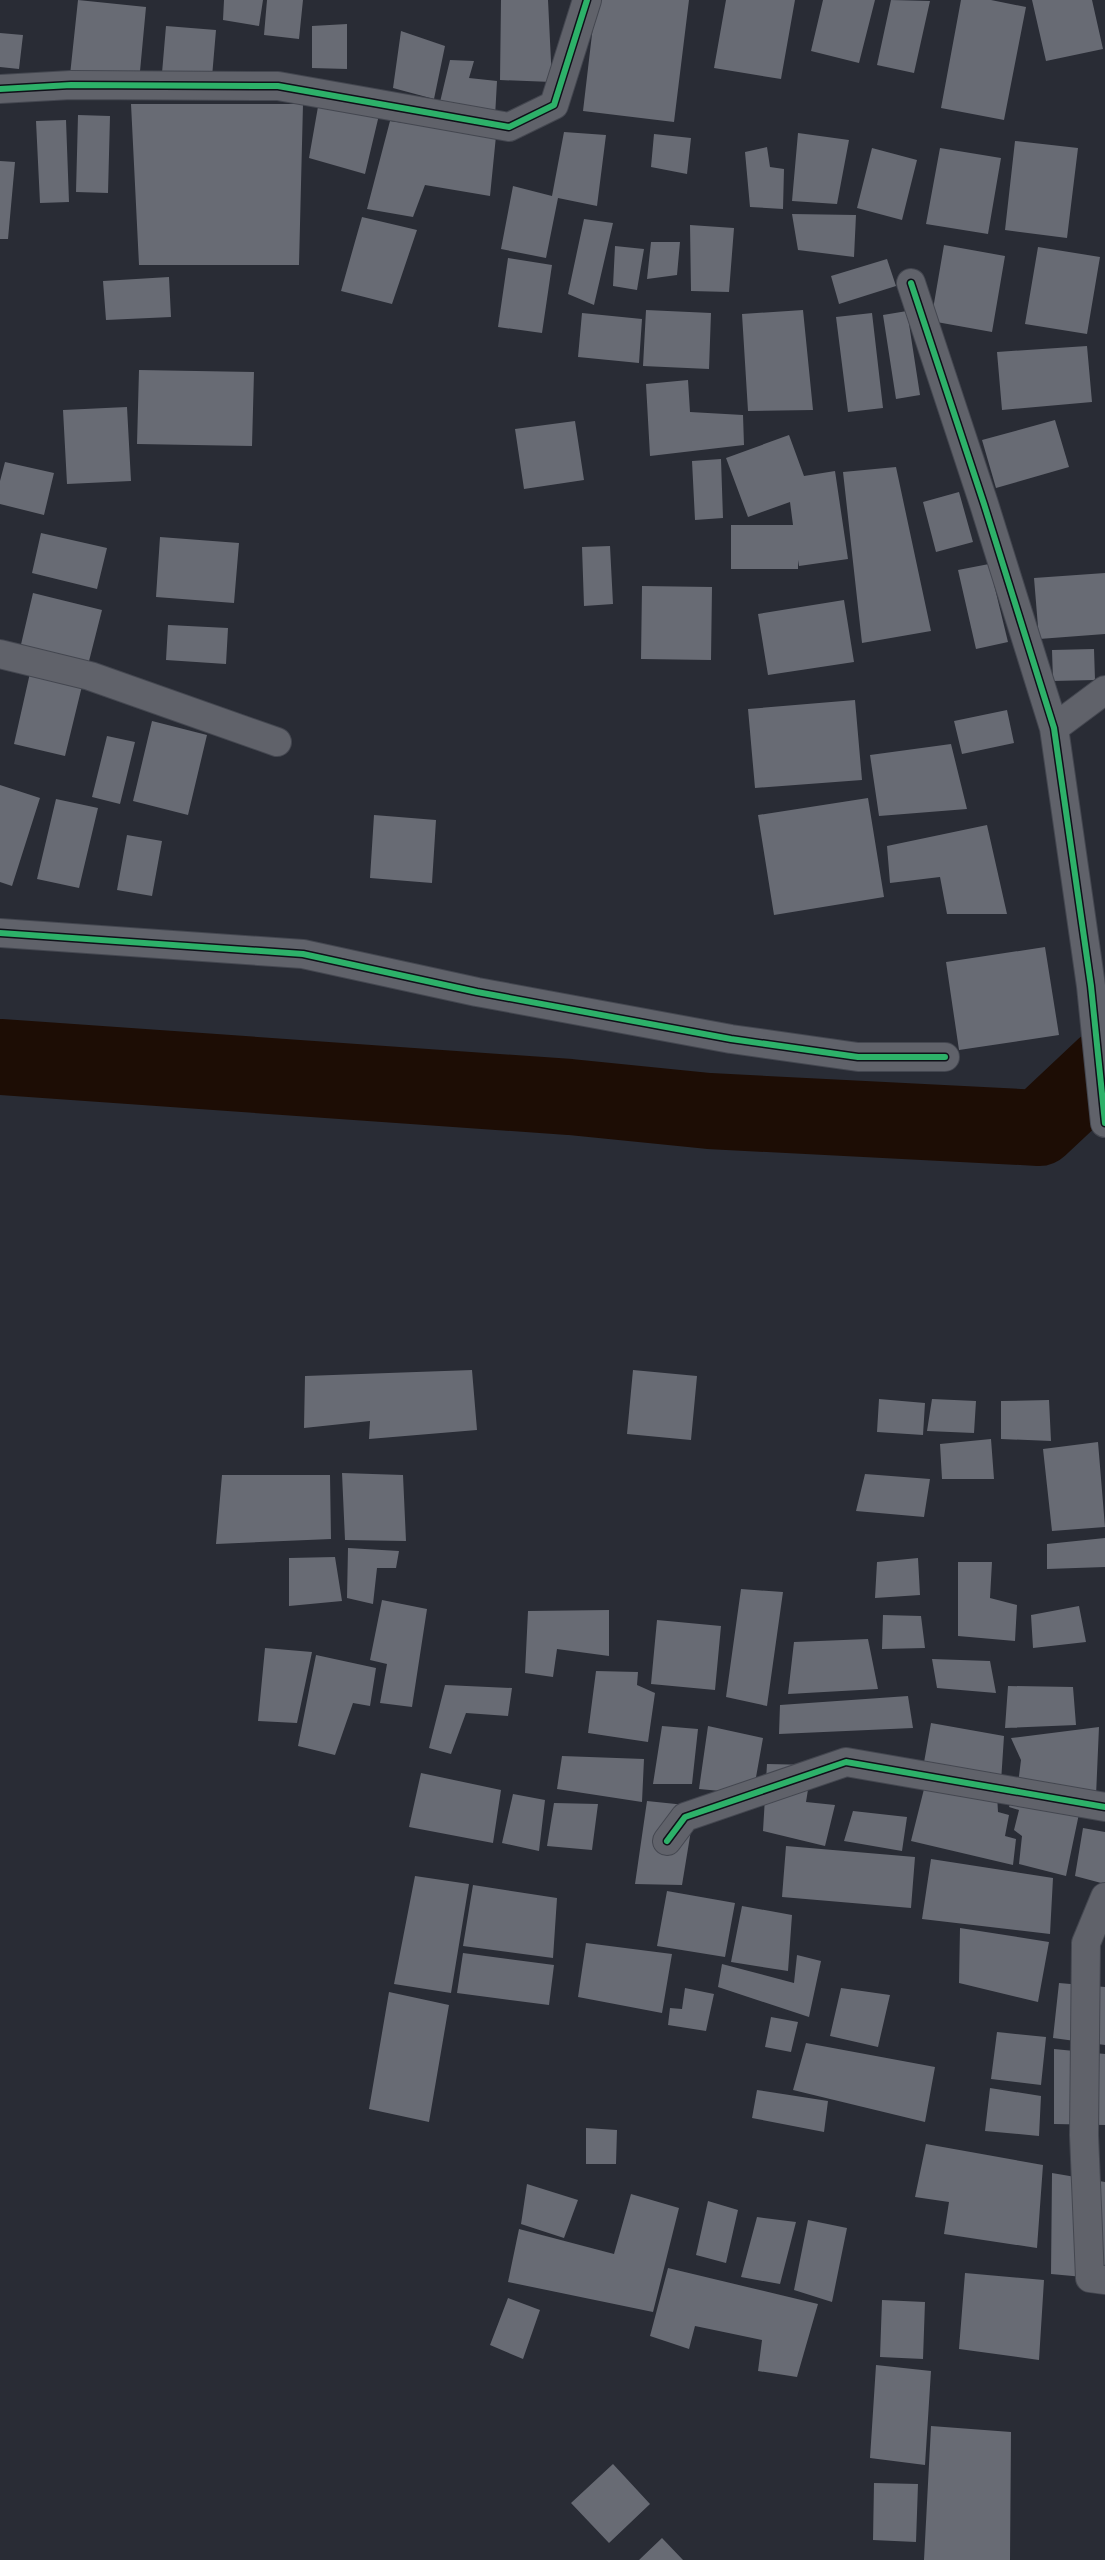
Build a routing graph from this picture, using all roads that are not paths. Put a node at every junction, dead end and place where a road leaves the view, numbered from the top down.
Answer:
1 (587, 0) edge
2 (0, 89) edge
3 (911, 283) dead end
4 (0, 654) edge
5 (1105, 690) edge
6 (1054, 728) junction
7 (277, 742) dead end
8 (0, 933) edge
9 (945, 1056) dead end
10 (1105, 1122) edge
11 (1105, 1807) edge
12 (667, 1841) dead end
13 (1105, 1897) edge
14 (1105, 2280) edge

1 - 2 street
3 - 6 street
4 - 7 street
5 - 6 street
6 - 10 street
8 - 9 street
11 - 12 street
13 - 14 street

